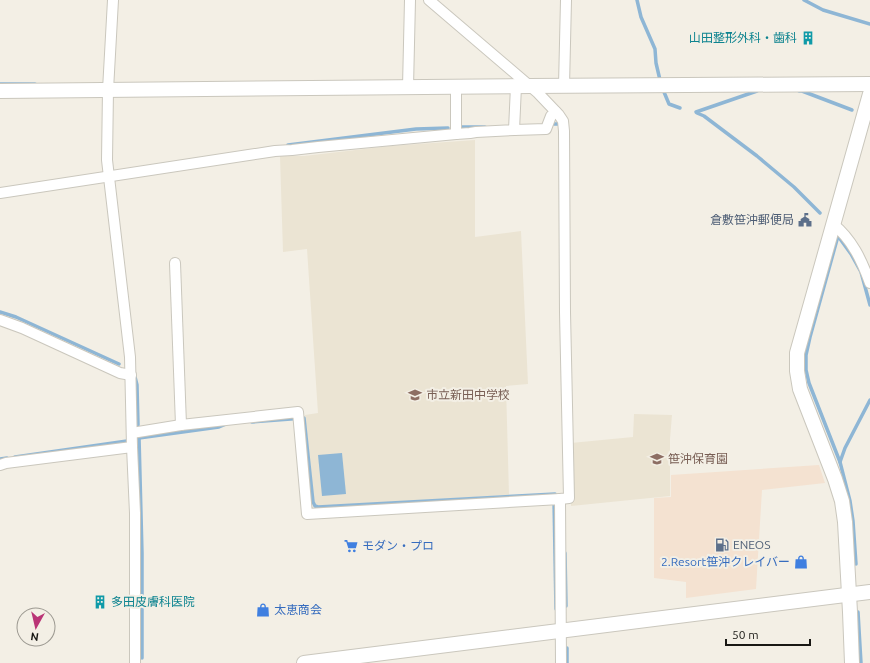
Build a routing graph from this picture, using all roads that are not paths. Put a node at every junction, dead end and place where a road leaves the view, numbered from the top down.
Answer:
1 (113, 0) edge
2 (410, 0) edge
3 (429, 0) edge
4 (566, 0) edge
5 (409, 84) junction
6 (870, 84) edge
7 (516, 86) junction
8 (530, 86) junction
9 (564, 86) junction
10 (456, 87) junction
11 (108, 90) junction
12 (0, 91) edge
13 (870, 94) edge
14 (553, 114) junction
15 (514, 127) junction
16 (456, 134) junction
17 (108, 173) junction
18 (0, 193) edge
19 (833, 224) junction
20 (175, 263) dead end
21 (870, 283) edge
22 (0, 320) edge
23 (130, 375) junction
24 (181, 425) junction
25 (132, 433) junction
26 (132, 447) junction
27 (0, 465) edge
28 (556, 499) junction
29 (870, 592) edge
30 (849, 595) junction
31 (561, 630) junction
32 (135, 663) edge
33 (304, 663) edge
34 (561, 663) edge
35 (852, 663) edge

1 - 11 street
2 - 5 street
3 - 8 street
4 - 9 street
5 - 10 street
5 - 11 street
6 - 9 street
7 - 8 street
7 - 10 street
7 - 15 street
8 - 9 street
8 - 14 street
10 - 16 street
11 - 12 street
11 - 17 street
13 - 19 street
14 - 15 street
14 - 28 street
15 - 16 street
16 - 17 street
17 - 18 street
17 - 23 street
19 - 21 street
19 - 30 street
20 - 24 street
22 - 23 street
23 - 25 street
24 - 25 street
24 - 28 street
25 - 26 street
26 - 27 street
26 - 32 street
28 - 31 street
29 - 30 street
30 - 31 street
30 - 35 street
31 - 33 street
31 - 34 street

